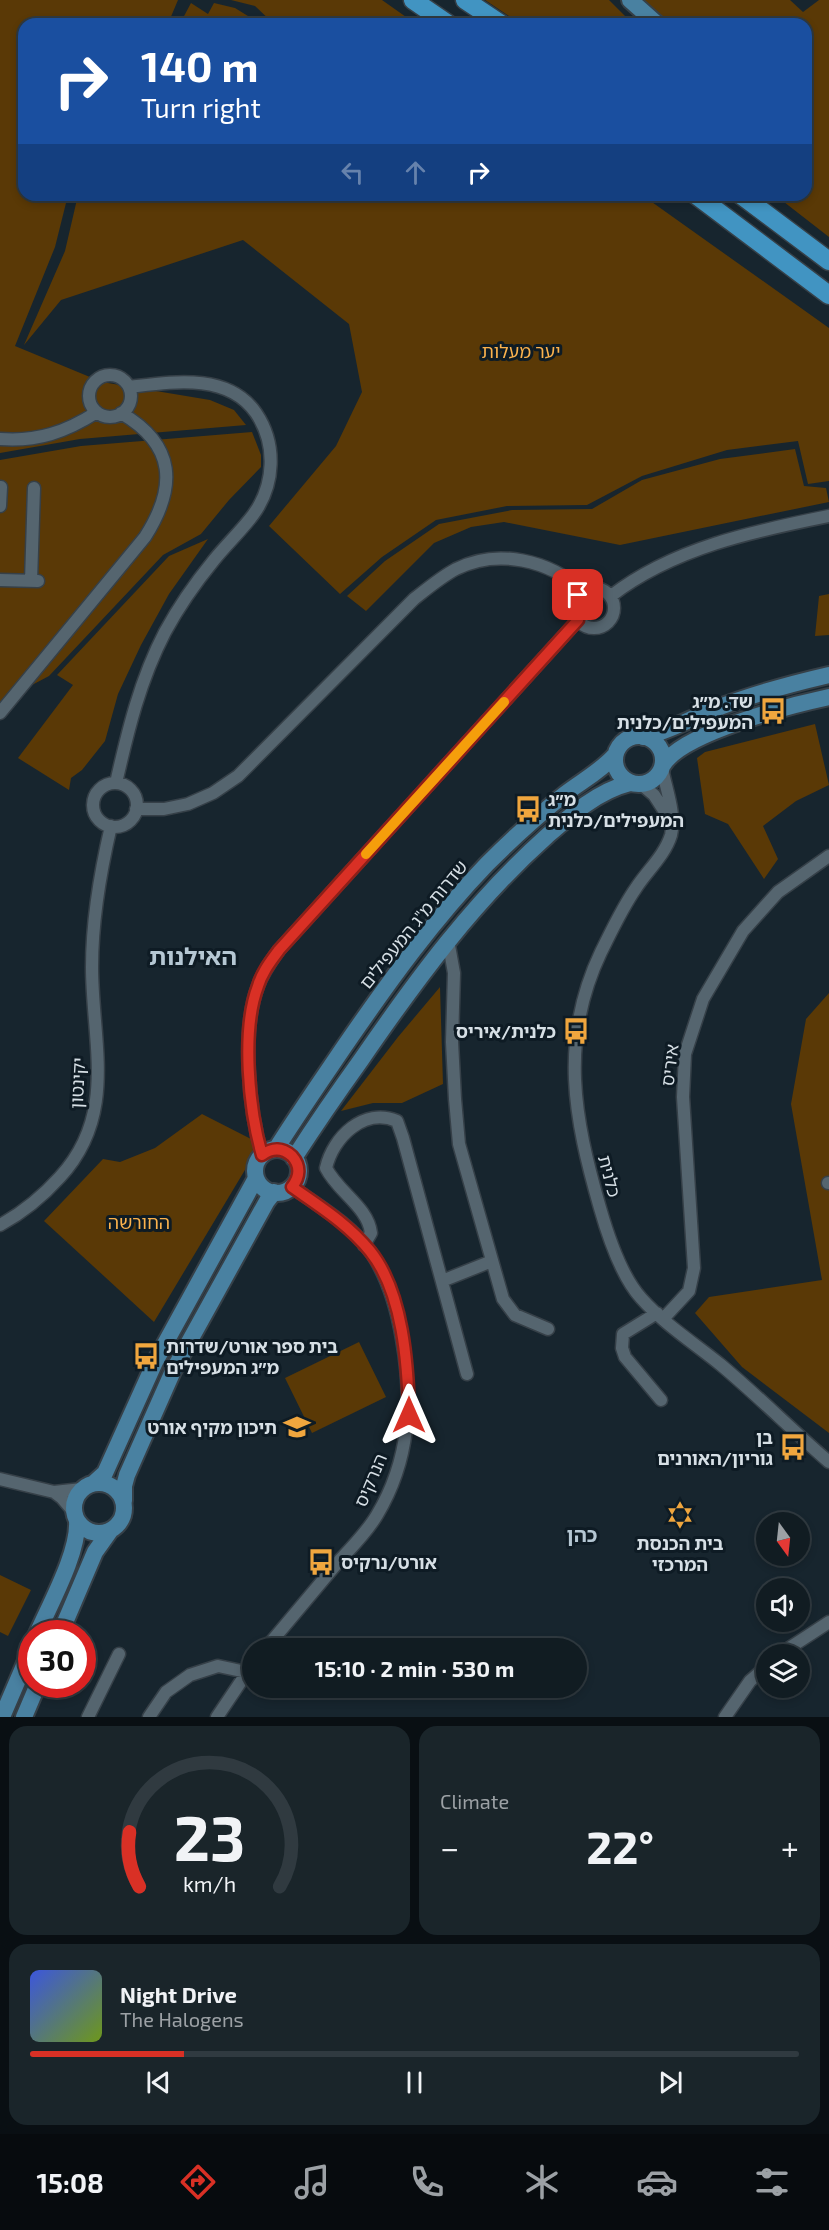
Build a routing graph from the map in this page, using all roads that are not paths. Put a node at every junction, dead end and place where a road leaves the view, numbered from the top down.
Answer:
1 (413, 0) edge
2 (465, 0) edge
3 (630, 0) edge
4 (439, 18) edge
5 (492, 18) edge
6 (650, 18) edge
7 (704, 201) edge
8 (749, 201) edge
9 (829, 261) edge
10 (829, 295) edge
11 (129, 387) junction
12 (97, 412) junction
13 (121, 413) junction
14 (0, 439) edge
15 (1, 487) edge
16 (34, 488) dead end
17 (0, 506) edge
18 (829, 516) edge
19 (0, 580) edge
20 (583, 591) junction
21 (611, 596) junction
22 (578, 620) junction
23 (829, 675) edge
24 (829, 697) edge
25 (0, 713) edge
26 (643, 736) junction
27 (615, 755) junction
28 (662, 767) junction
29 (116, 783) junction
30 (636, 783) junction
31 (136, 809) junction
32 (111, 826) junction
33 (671, 828) junction
34 (829, 856) edge
35 (448, 940) junction
36 (269, 1152) junction
37 (294, 1158) junction
38 (256, 1178) junction
39 (292, 1187) junction
40 (274, 1192) junction
41 (0, 1225) edge
42 (364, 1245) junction
43 (492, 1261) junction
44 (442, 1281) junction
45 (660, 1316) junction
46 (548, 1329) dead end
47 (467, 1374) dead end
48 (661, 1400) dead end
49 (829, 1462) edge
50 (0, 1479) edge
51 (88, 1486) junction
52 (54, 1492) junction
53 (124, 1501) junction
54 (75, 1516) junction
55 (110, 1531) junction
56 (43, 1620) edge
57 (66, 1620) edge
58 (829, 1622) edge
59 (274, 1638) edge
60 (795, 1644) edge
61 (119, 1654) dead end
62 (242, 1668) edge
63 (756, 1676) edge
64 (242, 1679) edge
65 (18, 1680) edge
66 (32, 1698) edge
67 (2, 1717) edge
68 (24, 1717) edge
69 (88, 1717) edge
70 (149, 1717) edge
71 (218, 1717) edge
72 (725, 1717) edge

1 - 4 highway
2 - 5 highway
3 - 6 main road
7 - 10 highway
8 - 9 highway
11 - 12 street
11 - 13 street
11 - 29 street
12 - 13 street
12 - 14 street
13 - 25 street
15 - 17 street
16 - 19 street
18 - 21 street
20 - 21 street
20 - 22 street
20 - 31 street
21 - 22 street
22 - 36 street
23 - 26 main road
24 - 28 main road
26 - 27 main road
26 - 28 main road
27 - 30 main road
27 - 36 main road, שדרות מ"ג המעפילים
28 - 30 main road
28 - 33 street, כלנית
29 - 31 street
29 - 32 street
30 - 33 street
30 - 35 main road, שדרות מ"ג המעפילים
31 - 32 street
32 - 41 street, יקינטון
33 - 45 street, כלנית
34 - 45 street, איריס
35 - 37 main road, שדרות מ"ג המעפילים
35 - 43 street
36 - 37 main road
36 - 38 main road
37 - 39 main road
38 - 40 main road
38 - 51 main road
39 - 40 main road
39 - 42 street, הנרקיס
40 - 53 main road
42 - 44 street
42 - 59 street, הנרקיס
43 - 44 street
43 - 46 street
44 - 47 street
45 - 48 street, איריס
45 - 49 street, כלנית
50 - 52 street
51 - 52 street
51 - 53 main road
51 - 54 main road
52 - 54 street
53 - 55 main road
54 - 55 main road
54 - 56 main road
55 - 57 main road
58 - 60 street
61 - 69 street
62 - 70 street
63 - 72 street
64 - 71 street
65 - 67 main road
66 - 68 main road

